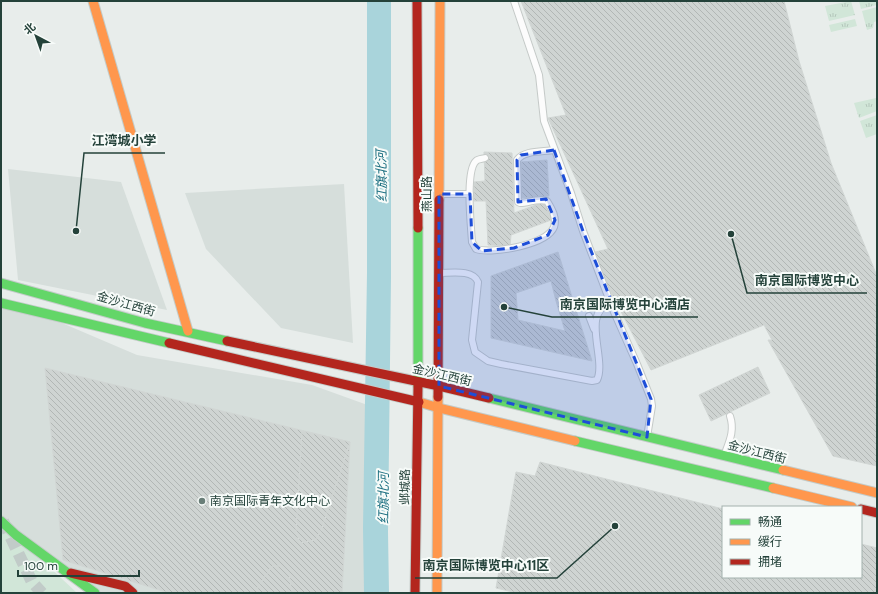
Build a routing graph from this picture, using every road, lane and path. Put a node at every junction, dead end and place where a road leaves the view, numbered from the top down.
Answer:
1 (93, 1) edge
2 (417, 1) edge
3 (440, 1) edge
4 (514, 1) edge
5 (554, 150) junction
6 (484, 158) dead end
7 (439, 194) junction
8 (470, 194) junction
9 (439, 273) junction
10 (1, 283) edge
11 (1, 303) edge
12 (611, 303) junction
13 (589, 316) dead end
14 (188, 332) junction
15 (596, 335) junction
16 (418, 382) junction
17 (439, 386) junction
18 (417, 401) junction
19 (439, 408) junction
20 (730, 416) dead end
21 (647, 437) junction
22 (724, 456) junction
23 (877, 493) edge
24 (848, 506) edge
25 (862, 509) edge
26 (877, 513) edge
27 (1, 521) edge
28 (65, 571) junction
29 (95, 593) edge
30 (133, 593) edge
31 (416, 593) edge
32 (437, 593) edge

1 - 14 street
2 - 16 street, 燕山路
3 - 7 street, 燕山路
4 - 5 street
5 - 8 street
5 - 12 street
6 - 8 street
7 - 8 street
7 - 9 street, 燕山路
9 - 15 street
9 - 17 street, 燕山路
10 - 14 street, 金沙江西街
11 - 18 street
12 - 15 street
12 - 21 street
13 - 15 street
14 - 16 street, 金沙江西街
16 - 17 street, 金沙江西街
16 - 18 street, 邺城路
17 - 19 street
17 - 21 street, 金沙江西街
18 - 19 street
18 - 31 street, 邺城路
19 - 24 street
19 - 32 street
20 - 22 street
21 - 22 street, 金沙江西街
22 - 23 street, 金沙江西街
25 - 26 street
27 - 28 street
28 - 29 street
28 - 30 street

